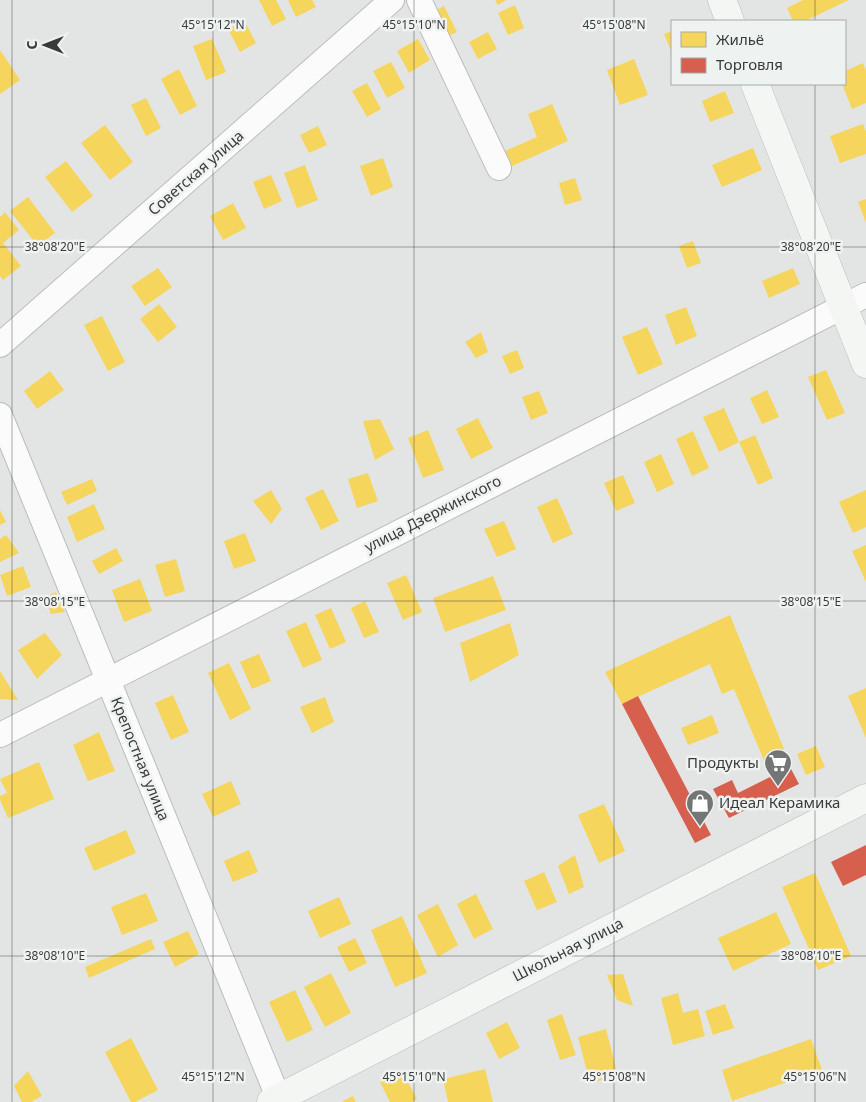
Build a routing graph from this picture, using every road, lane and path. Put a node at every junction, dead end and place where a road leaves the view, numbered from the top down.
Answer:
1 (392, 0) edge
2 (418, 0) edge
3 (722, 0) edge
4 (730, 20) edge
5 (755, 85) edge
6 (499, 168) dead end
7 (866, 295) edge
8 (842, 306) junction
9 (0, 345) edge
10 (866, 364) edge
11 (0, 415) edge
12 (108, 680) junction
13 (0, 735) edge
14 (866, 798) edge
15 (276, 1101) edge

1 - 9 street, Советская улица
2 - 6 street
3 - 4 street
5 - 8 street
7 - 8 street, улица Дзержинского
8 - 10 street
8 - 12 street, улица Дзержинского
11 - 12 street, Крепостная улица
12 - 13 street, улица Дзержинского
12 - 15 street, Крепостная улица
14 - 15 street, Школьная улица

